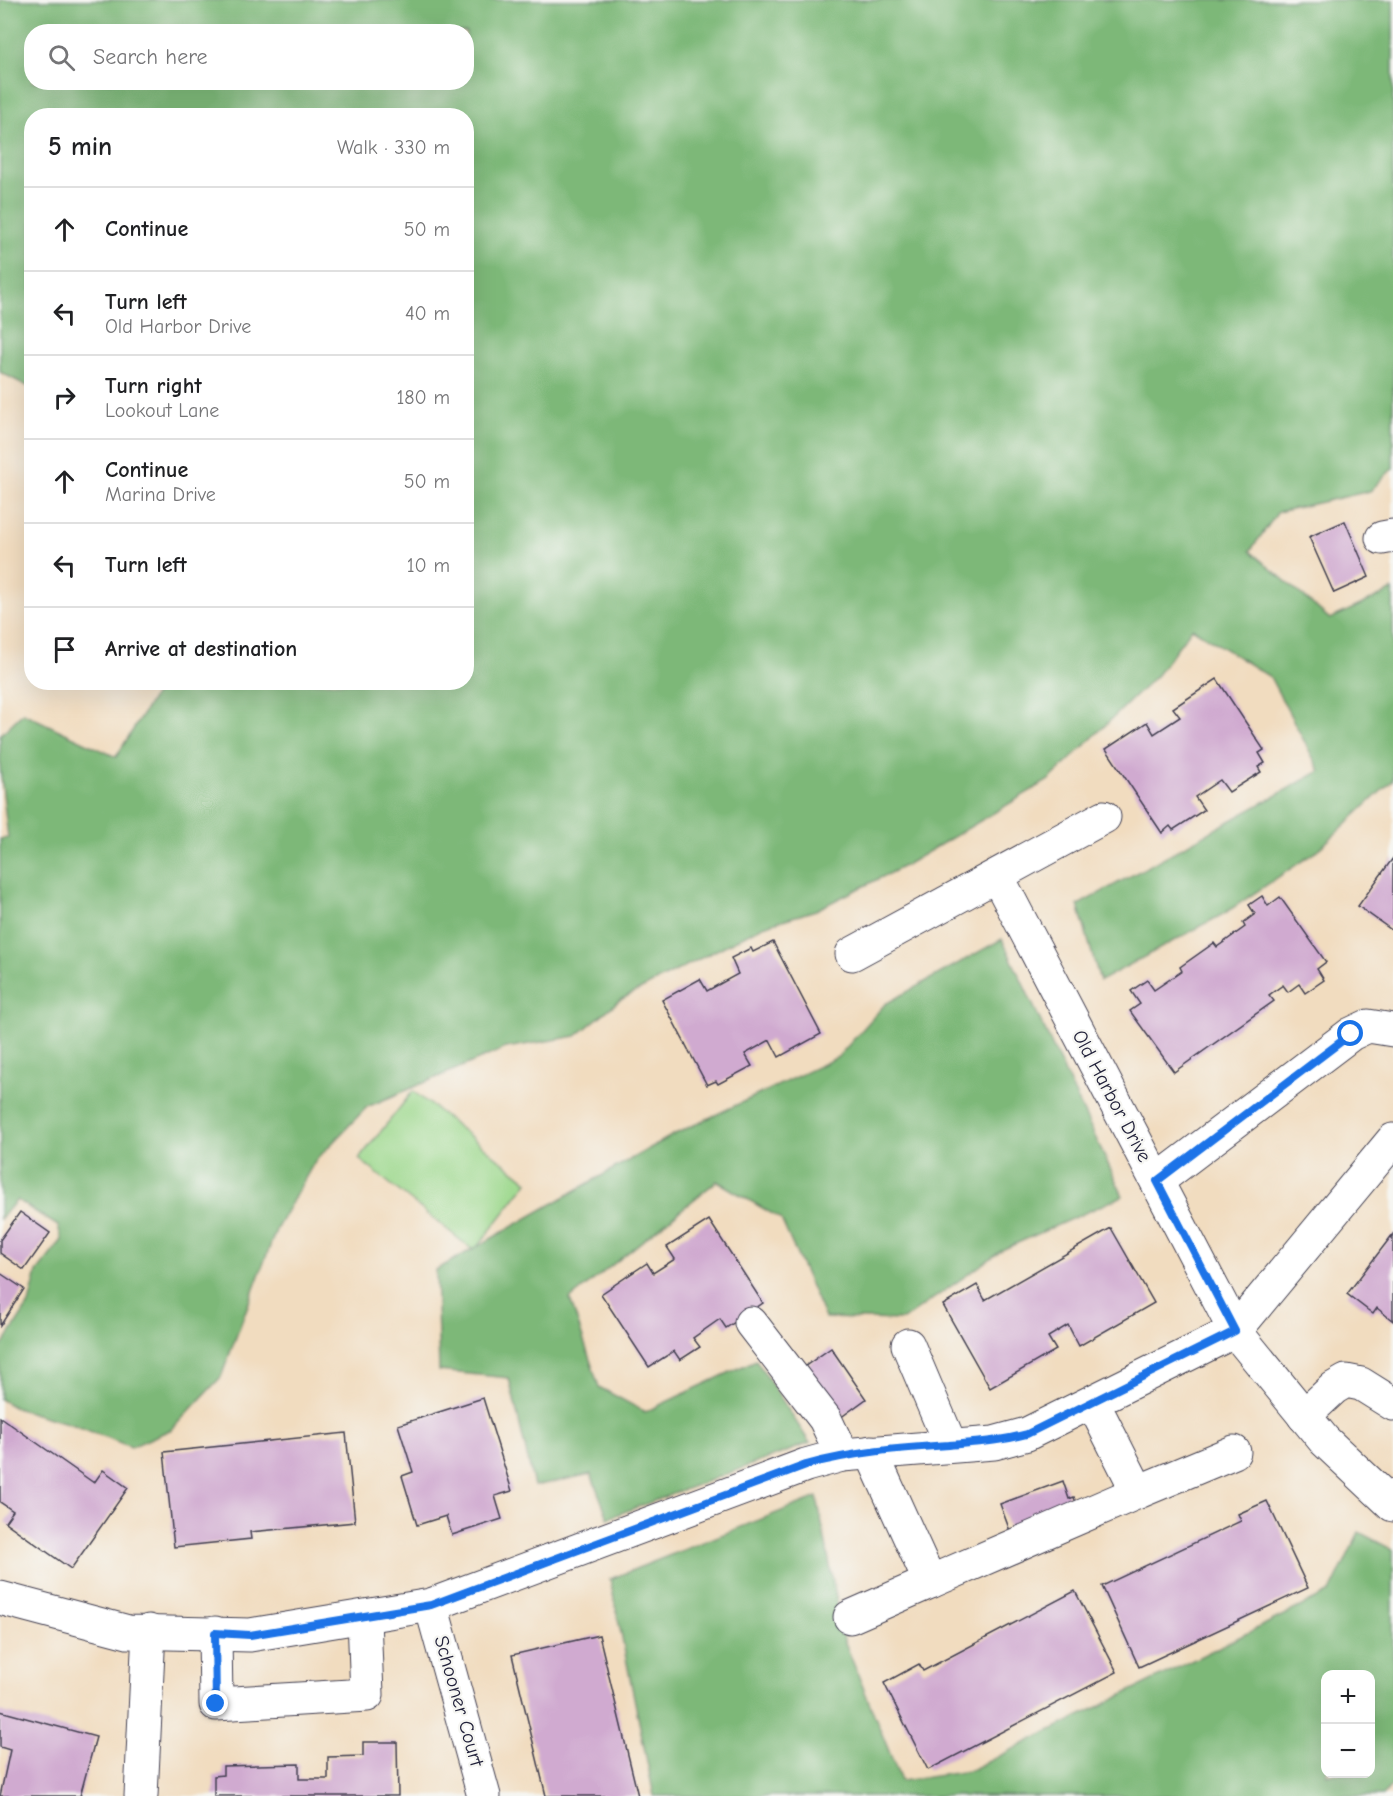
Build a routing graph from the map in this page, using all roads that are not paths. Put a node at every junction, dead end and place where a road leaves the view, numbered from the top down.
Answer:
1 (1104, 817) dead end
2 (997, 876) junction
3 (852, 954) dead end
4 (1393, 1030) edge
5 (1393, 1140) edge
6 (1157, 1181) junction
7 (750, 1323) dead end
8 (1235, 1331) junction
9 (908, 1345) dead end
10 (1093, 1403) junction
11 (1393, 1404) edge
12 (1304, 1416) junction
13 (950, 1444) junction
14 (1234, 1452) dead end
15 (856, 1454) junction
16 (1138, 1492) junction
17 (1393, 1505) edge
18 (930, 1582) junction
19 (0, 1598) edge
20 (431, 1605) junction
21 (850, 1617) dead end
22 (364, 1618) junction
23 (149, 1631) junction
24 (215, 1633) junction
25 (141, 1796) edge
26 (484, 1796) edge

1 - 2 street
2 - 3 street
2 - 6 street, Old Harbor Drive
4 - 6 street
5 - 8 street
6 - 8 street, Old Harbor Drive
7 - 15 street
8 - 10 street
8 - 12 street, Old Harbor Drive
9 - 13 street
10 - 13 street
10 - 16 street
11 - 12 street
12 - 17 street, Old Harbor Drive
13 - 15 street
14 - 16 street
15 - 18 street
15 - 20 street
16 - 18 street
18 - 21 street
19 - 23 street
20 - 22 street
20 - 26 street, Schooner Court
22 - 24 street
22 - 24 street
23 - 24 street
23 - 25 street

